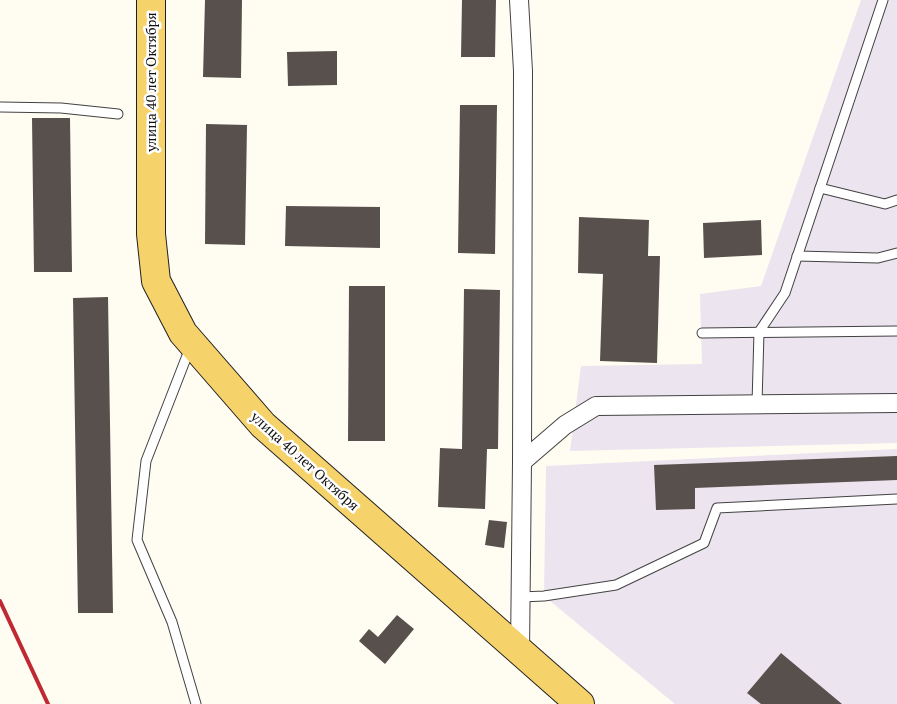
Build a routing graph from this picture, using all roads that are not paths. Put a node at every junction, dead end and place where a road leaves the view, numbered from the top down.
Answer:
1 (151, 0) edge
2 (519, 0) edge
3 (884, 0) edge
4 (0, 107) edge
5 (118, 114) dead end
6 (820, 188) junction
7 (897, 200) edge
8 (897, 253) edge
9 (797, 256) junction
10 (897, 331) edge
11 (760, 332) junction
12 (702, 333) dead end
13 (192, 343) junction
14 (897, 403) edge
15 (757, 404) junction
16 (522, 462) junction
17 (897, 499) edge
18 (520, 597) junction
19 (520, 651) junction
20 (196, 704) edge
21 (580, 704) edge

1 - 13 main road, улица 40 лет Октября
2 - 16 street
3 - 6 lane
4 - 5 lane
6 - 7 lane
6 - 9 lane
8 - 9 lane
9 - 11 lane
10 - 11 lane
11 - 12 lane
11 - 15 lane
13 - 19 main road, улица 40 лет Октября
13 - 20 lane
14 - 15 street
15 - 16 street
16 - 18 street
17 - 18 lane
18 - 19 street
19 - 21 main road, улица 40 лет Октября

